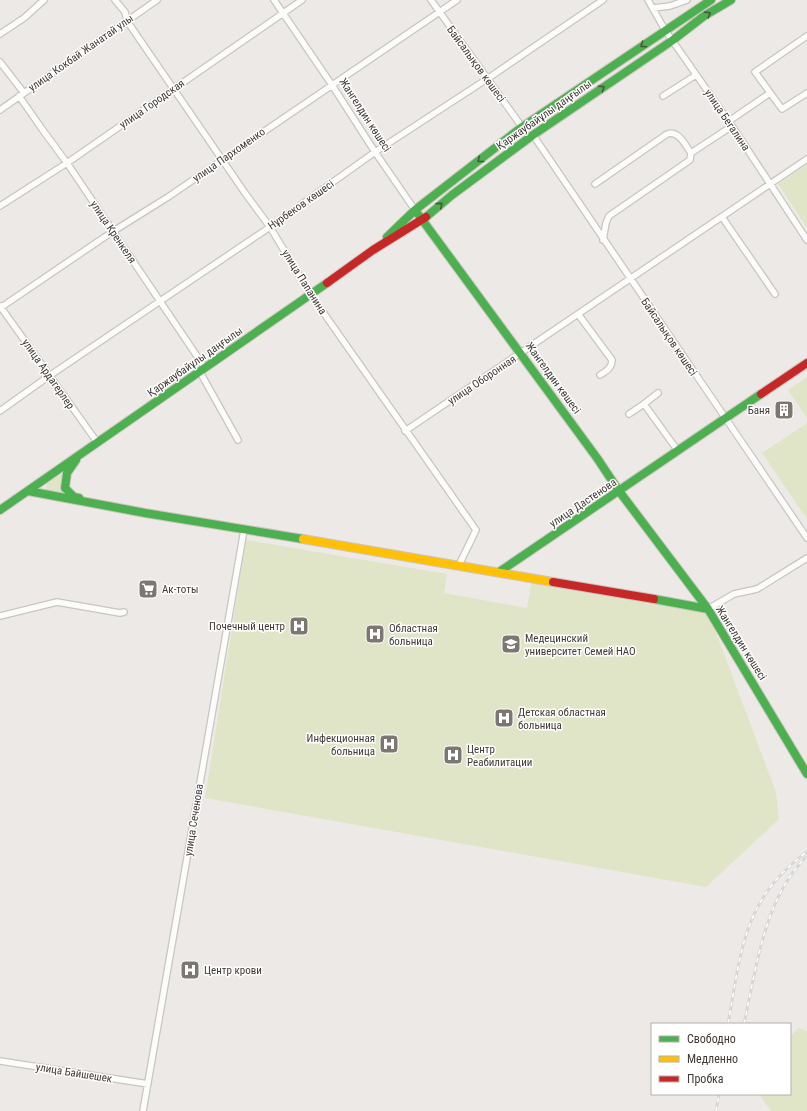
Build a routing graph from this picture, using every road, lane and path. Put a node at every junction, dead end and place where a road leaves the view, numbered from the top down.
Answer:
1 (44, 0) edge
2 (114, 0) edge
3 (157, 0) edge
4 (274, 0) edge
5 (302, 0) edge
6 (431, 0) edge
7 (457, 0) edge
8 (603, 0) edge
9 (648, 0) edge
10 (687, 0) edge
11 (711, 0) edge
12 (731, 0) edge
13 (653, 8) junction
14 (439, 12) junction
15 (283, 13) junction
16 (127, 21) junction
17 (665, 30) junction
18 (0, 34) edge
19 (807, 36) edge
20 (673, 40) junction
21 (1, 64) edge
22 (696, 75) junction
23 (487, 79) junction
24 (332, 85) junction
25 (174, 90) junction
26 (770, 93) junction
27 (807, 93) edge
28 (22, 94) junction
29 (664, 96) dead end
30 (0, 110) edge
31 (730, 123) junction
32 (522, 127) junction
33 (533, 134) junction
34 (375, 152) junction
35 (691, 153) junction
36 (223, 159) junction
37 (807, 159) edge
38 (67, 163) junction
39 (595, 184) dead end
40 (770, 185) junction
41 (0, 206) edge
42 (415, 210) junction
43 (722, 217) junction
44 (422, 220) junction
45 (270, 227) junction
46 (112, 232) junction
47 (603, 240) junction
48 (807, 240) edge
49 (373, 250) junction
50 (630, 279) junction
51 (775, 294) dead end
52 (311, 295) junction
53 (161, 302) junction
54 (0, 307) edge
55 (578, 314) junction
56 (521, 354) junction
57 (807, 363) edge
58 (202, 370) junction
59 (600, 375) dead end
60 (49, 376) junction
61 (658, 393) dead end
62 (644, 404) junction
63 (0, 411) edge
64 (629, 414) dead end
65 (725, 418) junction
66 (405, 431) junction
67 (238, 440) dead end
68 (97, 442) junction
69 (89, 448) junction
70 (678, 451) junction
71 (28, 491) junction
72 (619, 491) junction
73 (49, 495) junction
74 (94, 504) junction
75 (0, 510) edge
76 (244, 530) junction
77 (807, 538) edge
78 (807, 558) edge
79 (459, 565) junction
80 (500, 572) junction
81 (708, 609) junction
82 (124, 612) dead end
83 (0, 616) edge
84 (807, 774) edge
85 (0, 1061) edge
86 (148, 1084) junction
87 (144, 1111) edge

1 - 18 street
2 - 16 street, улица Папанина
3 - 16 street, улица Кокбай Жанатай улы
4 - 15 street, Жангелдин көшесі
5 - 15 street, улица Городская
6 - 14 street, Байсалықов көшесі
7 - 14 street, улица Пархоменко
8 - 23 street, Нұрбеков көшесі
9 - 13 street, улица Бегалина
10 - 13 street
11 - 17 main road, Қаржаубайұлы даңғылы
20 -> 12 main road, Қаржаубайұлы даңғылы
13 - 17 street, улица Бегалина
14 - 23 street, Байсалықов көшесі
14 - 24 street, улица Пархоменко
15 - 24 street, Жангелдин көшесі
15 - 25 street, улица Городская
16 - 25 street, улица Папанина
16 - 28 street, улица Кокбай Жанатай улы
17 - 20 street, улица Бегалина
17 -> 32 main road, Қаржаубайұлы даңғылы
19 - 26 street
20 - 22 street, улица Бегалина
33 -> 20 main road, Қаржаубайұлы даңғылы
21 - 28 street, улица Кокбай Жанатай улы
22 - 29 street
22 - 31 street, улица Бегалина
23 - 32 street, Байсалықов көшесі
23 - 34 street, Нұрбеков көшесі
24 - 34 street, Жангелдин көшесі
24 - 36 street, улица Пархоменко
25 - 36 street, улица Папанина
25 - 38 street, улица Городская
26 - 27 street
26 - 31 street
28 - 30 street, улица Кокбай Жанатай улы
28 - 38 street, улица Кренкеля
31 - 35 street
31 - 40 street, улица Бегалина
32 -> 42 main road, Қаржаубайұлы даңғылы
44 -> 33 main road, Қаржаубайұлы даңғылы
33 - 47 street, Байсалықов көшесі
34 - 42 street, Жангелдин көшесі
34 - 45 street, Нұрбеков көшесі
35 - 39 street
35 - 47 street
36 - 45 street, улица Папанина
36 - 46 street, улица Пархоменко
37 - 40 street, улица Оборонная
38 - 41 street, улица Городская
38 - 46 street, улица Кренкеля
40 - 43 street, улица Оборонная
40 - 48 street, улица Бегалина
42 - 44 main road, Жангелдин көшесі
42 - 49 main road, Қаржаубайұлы даңғылы
43 - 50 street, улица Оборонная
43 - 51 street
44 - 49 main road, Қаржаубайұлы даңғылы
44 - 56 main road, Жангелдин көшесі
45 - 52 street, улица Папанина
45 - 53 street, Нұрбеков көшесі
46 - 53 street, улица Кренкеля
46 - 54 street, улица Пархоменко
47 - 50 street, Байсалықов көшесі
49 - 52 main road, Қаржаубайұлы даңғылы
50 - 55 street, улица Оборонная
50 - 65 street, Байсалықов көшесі
52 - 58 main road, Қаржаубайұлы даңғылы
52 - 66 street, улица Папанина
53 - 58 street, улица Кренкеля
53 - 60 street, Нұрбеков көшесі
54 - 60 street, улица Ардагерлер
55 - 56 street, улица Оборонная
55 - 59 street
56 - 66 street, улица Оборонная
56 - 72 main road, Жангелдин көшесі
57 - 65 main road, улица Дастенова
58 - 67 street, улица Кренкеля
58 - 68 main road, Қаржаубайұлы даңғылы
60 - 63 street, Нұрбеков көшесі
60 - 68 street, улица Ардагерлер
61 - 62 street
62 - 64 street
62 - 70 street
65 - 70 main road, улица Дастенова
65 - 77 street, Байсалықов көшесі
66 - 79 street, улица Папанина
68 - 69 main road, Қаржаубайұлы даңғылы
69 - 71 main road, Қаржаубайұлы даңғылы
69 - 74 main road
70 - 72 main road, улица Дастенова
71 - 73 main road
71 - 75 main road, Қаржаубайұлы даңғылы
72 - 80 main road, улица Дастенова
72 - 81 main road, Жангелдин көшесі
73 - 74 main road
73 - 75 main road
74 - 76 main road
76 - 79 main road
76 - 86 street, улица Сеченова
78 - 81 street
79 - 80 main road
80 - 81 main road
81 - 84 main road, Жангелдин көшесі
82 - 83 street
85 - 86 street, улица Байшешек
86 - 87 street, улица Сеченова

